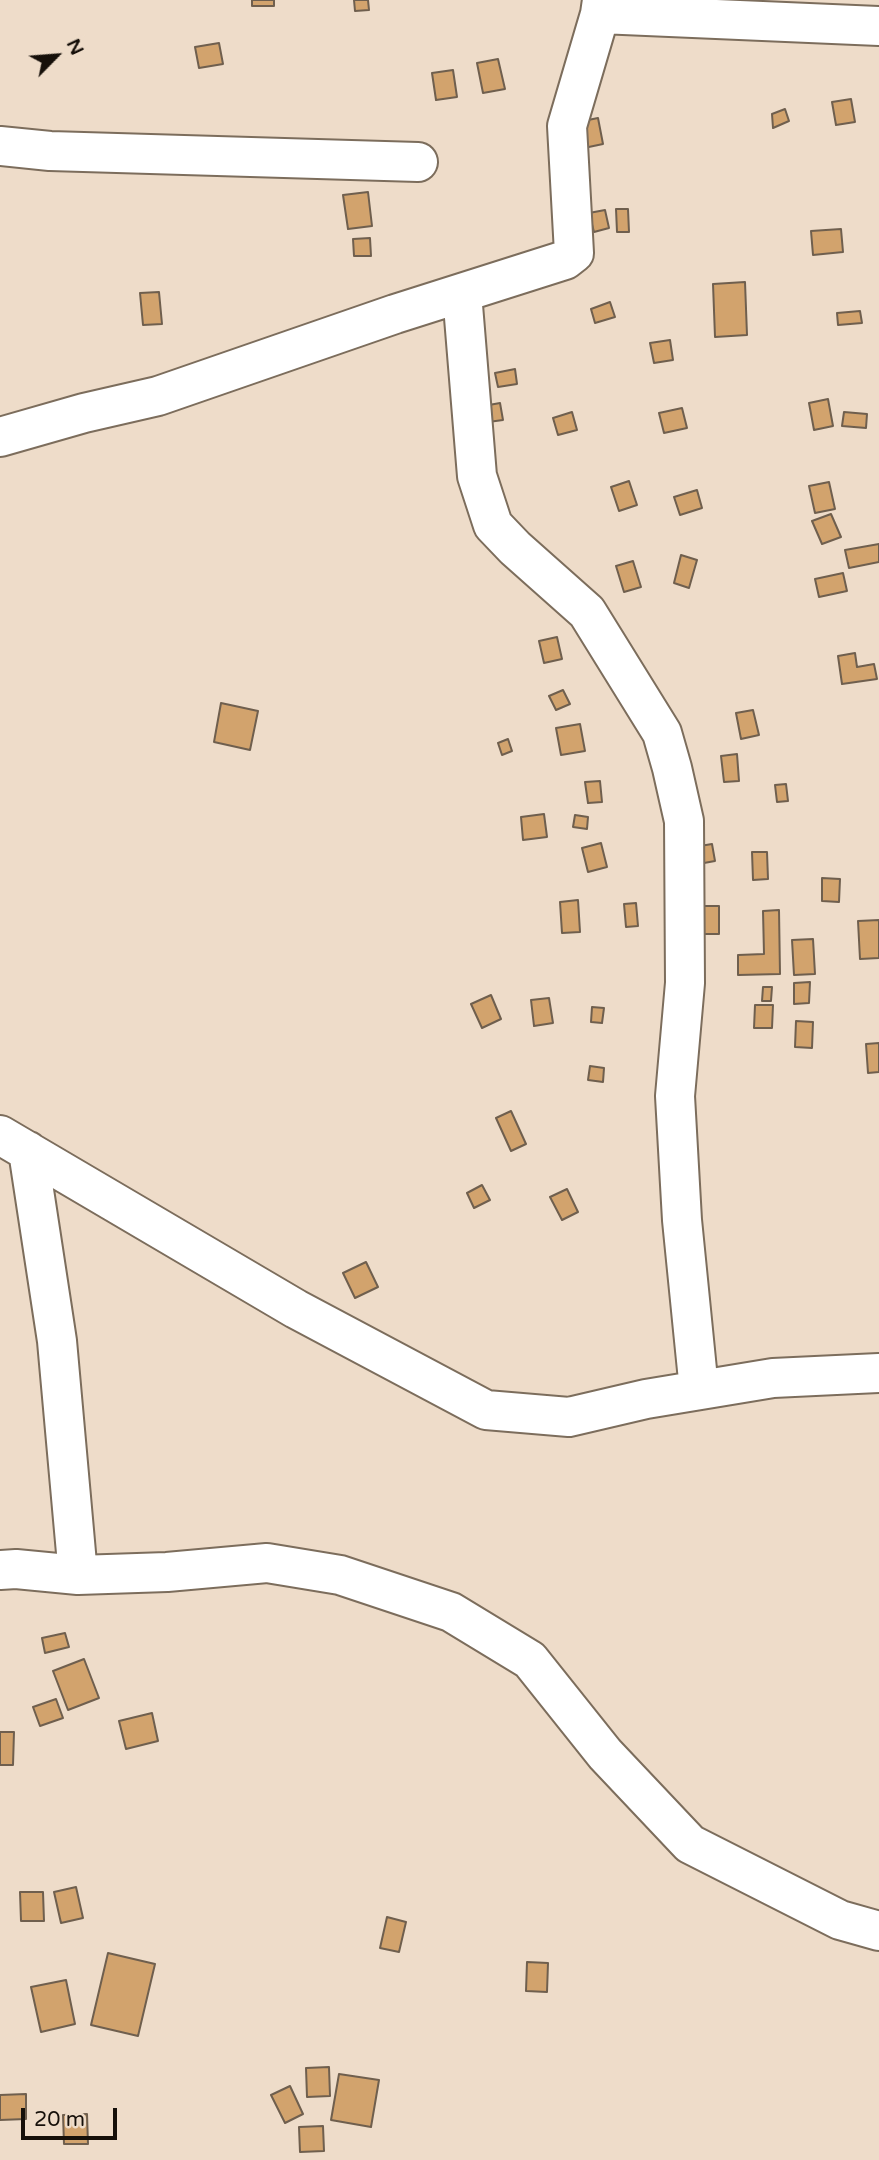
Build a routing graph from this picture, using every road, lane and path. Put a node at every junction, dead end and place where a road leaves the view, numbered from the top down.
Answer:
1 (601, 7) edge
2 (879, 26) edge
3 (0, 146) edge
4 (418, 162) dead end
5 (461, 293) junction
6 (0, 437) edge
7 (14, 1143) edge
8 (879, 1373) edge
9 (699, 1390) junction
10 (0, 1570) edge
11 (78, 1575) junction
12 (879, 1931) edge

1 - 2 street
1 - 5 street
3 - 4 street
5 - 6 street
5 - 9 street
7 - 9 street
7 - 11 street
8 - 9 street
10 - 11 street
11 - 12 street

